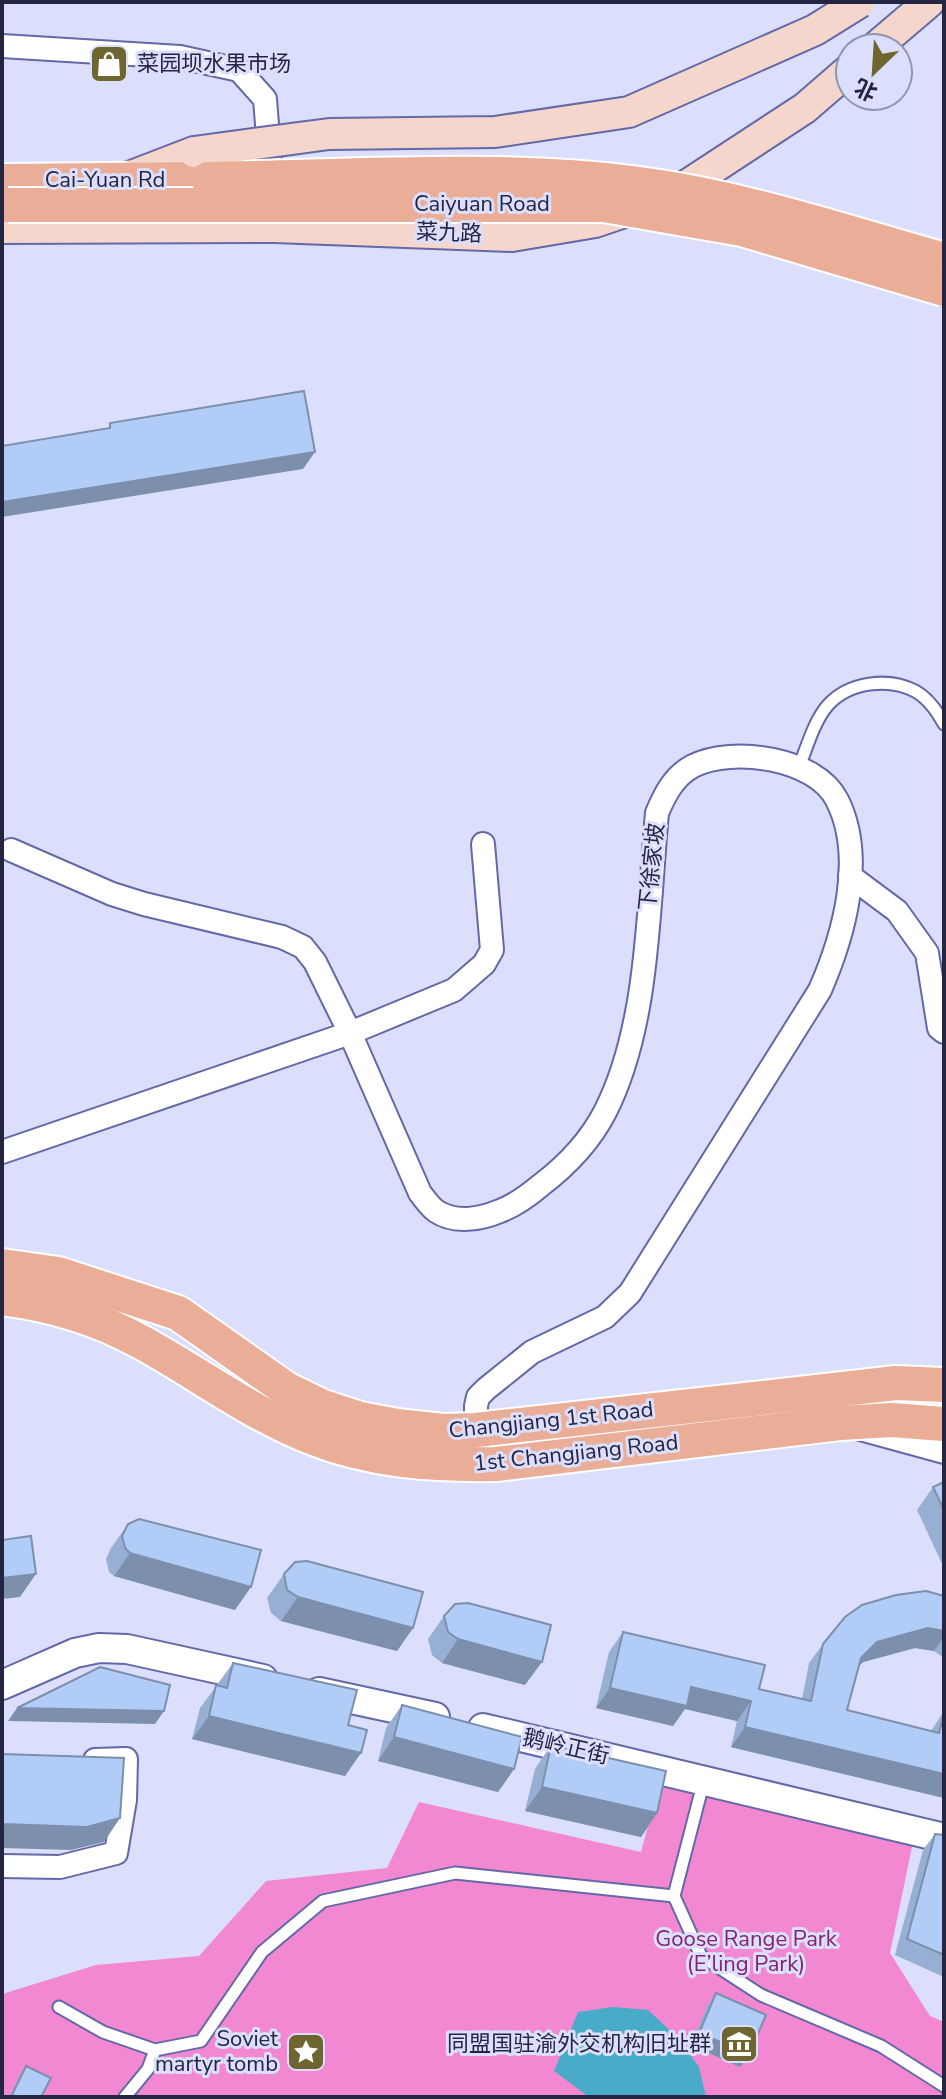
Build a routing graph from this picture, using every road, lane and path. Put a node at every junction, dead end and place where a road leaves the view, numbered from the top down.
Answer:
1 (860, 2) edge
2 (929, 2) edge
3 (894, 32) edge
4 (2, 46) edge
5 (834, 83) edge
6 (201, 166) junction
7 (4, 205) edge
8 (275, 227) junction
9 (944, 260) edge
10 (944, 289) edge
11 (944, 724) edge
12 (799, 767) junction
13 (483, 844) dead end
14 (11, 850) dead end
15 (850, 876) junction
16 (944, 1032) edge
17 (350, 1033) junction
18 (2, 1152) edge
19 (2, 1266) edge
20 (2, 1298) edge
21 (944, 1385) edge
22 (840, 1423) junction
23 (944, 1424) edge
24 (476, 1430) junction
25 (944, 1452) edge
26 (2, 1685) edge
27 (80, 1760) edge
28 (704, 1780) junction
29 (944, 1838) edge
30 (2, 1866) edge
31 (674, 1896) junction
32 (59, 2007) dead end
33 (155, 2050) junction
34 (944, 2086) edge
35 (125, 2097) edge

1 - 6 main road, bridge
2 - 3 main road
4 - 8 street
5 - 8 main road, 菜九路, bridge
6 - 7 main road, Cai-Yuan Rd
6 - 9 main road, Caiyuan Road, bridge
7 - 8 main road, 菜九路
7 - 10 main road, Caiyuan Road, bridge
11 - 12 lane
12 - 15 street, 下徐家坡
12 - 17 street, 下徐家坡
13 - 17 street
14 - 17 street
15 - 16 street
15 - 24 street, 下徐家坡
17 - 18 street
19 - 24 main road, Changjiang 1st Road
20 - 22 main road, 1st Changjiang Road
21 - 24 main road, Changjiang 1st Road
22 - 23 main road, 1st Changjiang Road
22 - 25 street
26 - 28 street, 鹅岭正街
27 - 30 street
28 - 29 street, 鹅岭正街
28 - 31 lane
31 - 33 lane
31 - 34 lane
32 - 33 lane
33 - 35 lane

